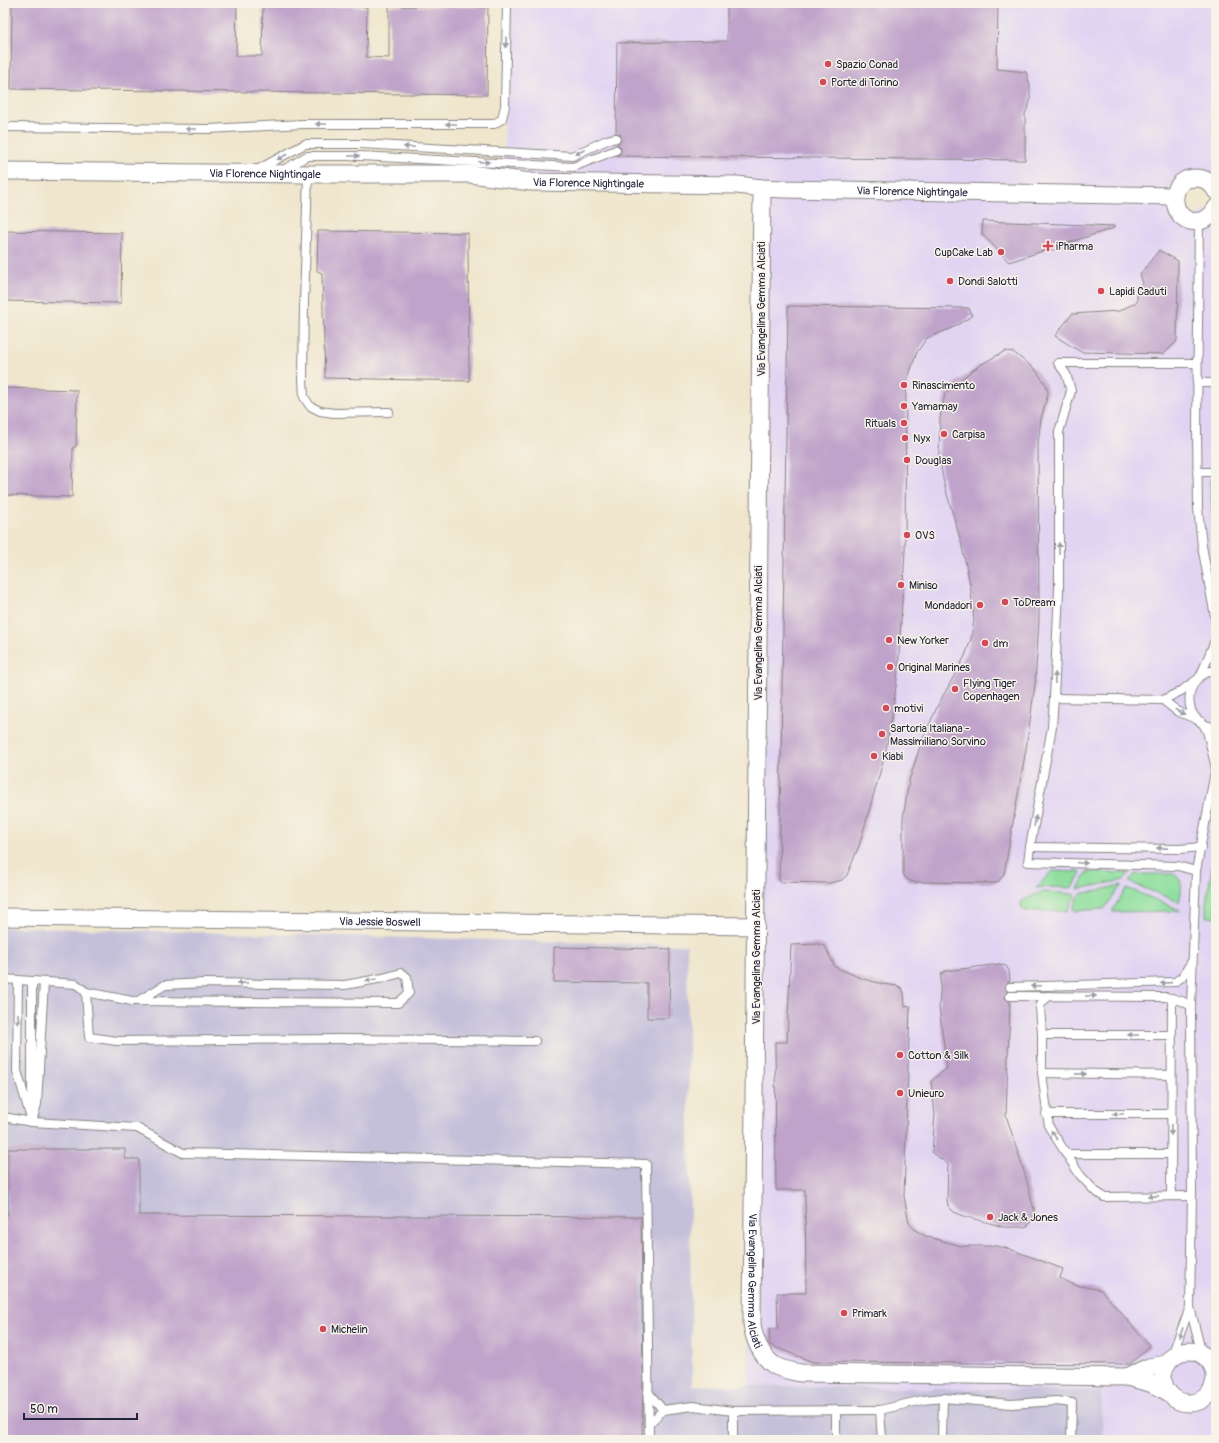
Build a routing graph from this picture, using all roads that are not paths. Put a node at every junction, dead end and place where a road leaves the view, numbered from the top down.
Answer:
1 (507, 3) edge
2 (3, 127) edge
3 (616, 138) dead end
4 (616, 150) dead end
5 (3, 171) edge
6 (251, 173) junction
7 (278, 173) junction
8 (308, 174) junction
9 (762, 188) junction
10 (1216, 191) edge
11 (1175, 196) junction
12 (1216, 208) edge
13 (1198, 221) junction
14 (1197, 363) junction
15 (1197, 383) junction
16 (1216, 383) edge
17 (389, 412) dead end
18 (1197, 472) junction
19 (1216, 472) edge
20 (1216, 622) edge
21 (1216, 638) edge
22 (1216, 670) edge
23 (1201, 675) junction
24 (1195, 681) junction
25 (1054, 698) junction
26 (1162, 700) junction
27 (1201, 721) junction
28 (1216, 727) edge
29 (1216, 767) edge
30 (1030, 847) junction
31 (1201, 847) junction
32 (1196, 871) junction
33 (3, 917) edge
34 (756, 926) junction
35 (1193, 959) junction
36 (3, 979) edge
37 (18, 980) junction
38 (32, 981) junction
39 (44, 982) junction
40 (1010, 987) dead end
41 (86, 992) junction
42 (1010, 996) dead end
43 (1049, 996) junction
44 (1172, 998) junction
45 (138, 1001) junction
46 (1191, 1006) junction
47 (1042, 1035) junction
48 (1172, 1035) junction
49 (535, 1041) dead end
50 (1042, 1073) junction
51 (1172, 1075) junction
52 (1046, 1114) junction
53 (1171, 1114) junction
54 (3, 1117) edge
55 (32, 1122) junction
56 (1066, 1154) junction
57 (1171, 1154) junction
58 (1171, 1196) junction
59 (1192, 1196) junction
60 (1190, 1307) junction
61 (1210, 1360) edge
62 (1169, 1361) junction
63 (1127, 1377) junction
64 (1214, 1390) edge
65 (648, 1392) junction
66 (1168, 1392) junction
67 (942, 1398) junction
68 (663, 1410) junction
69 (733, 1410) junction
70 (836, 1410) junction
71 (880, 1410) junction
72 (649, 1424) junction
73 (649, 1440) edge
74 (733, 1440) edge
75 (836, 1440) edge
76 (882, 1440) edge
77 (942, 1440) edge
78 (1072, 1440) edge

1 -> 2 lane
3 -> 6 lane
7 -> 4 lane
5 - 6 street, Via Florence Nightingale
6 - 7 street, Via Florence Nightingale
7 - 8 street, Via Florence Nightingale
8 - 9 street, Via Florence Nightingale
8 - 17 lane
9 - 11 street, Via Florence Nightingale
9 - 34 street, Via Evangelina Gemma Alciati
10 - 11 street
11 - 13 street
12 - 13 street
13 - 14 lane
14 - 15 lane
25 -> 14 lane
15 - 16 lane
15 - 18 lane
18 - 19 lane
18 - 20 lane
21 - 23 lane
22 - 23 lane
23 - 24 lane
24 - 26 lane
24 - 27 lane
25 - 26 lane
30 -> 25 lane
26 -> 27 lane
27 - 28 lane
27 - 29 lane
29 - 31 lane
31 -> 30 lane
30 -> 32 lane
31 - 32 lane
32 - 35 lane
33 - 34 street, Via Jessie Boswell
34 - 63 street, Via Evangelina Gemma Alciati
35 -> 40 lane
35 - 46 lane
36 - 37 lane
37 - 38 lane
37 -> 55 lane
38 - 39 lane
38 - 55 lane
39 - 41 lane
39 - 55 lane
41 - 45 lane
41 - 49 lane
42 - 43 lane
43 -> 44 lane
43 - 47 lane
44 - 46 lane
44 - 48 lane
45 -> 45 lane
46 - 59 lane
48 -> 47 lane
47 - 50 lane
48 - 51 lane
50 -> 51 lane
50 - 52 lane
51 - 53 lane
53 -> 52 lane
56 -> 52 lane
53 -> 57 lane
54 - 55 lane
55 - 65 lane
56 - 57 lane
58 -> 56 lane
57 - 58 lane
58 - 59 lane
59 - 60 lane
60 - 61 lane
60 -> 62 lane
61 - 62 street
61 - 64 street
62 - 63 street, Via Evangelina Gemma Alciati
62 - 66 street
63 - 66 street, Via Evangelina Gemma Alciati
64 - 66 street
65 - 68 lane
65 - 72 lane
67 - 71 lane
67 - 77 lane
67 - 78 lane
68 - 69 lane
68 - 72 lane
69 - 70 lane
69 - 74 lane
70 - 71 lane
70 - 75 lane
71 - 76 lane
72 - 73 lane

